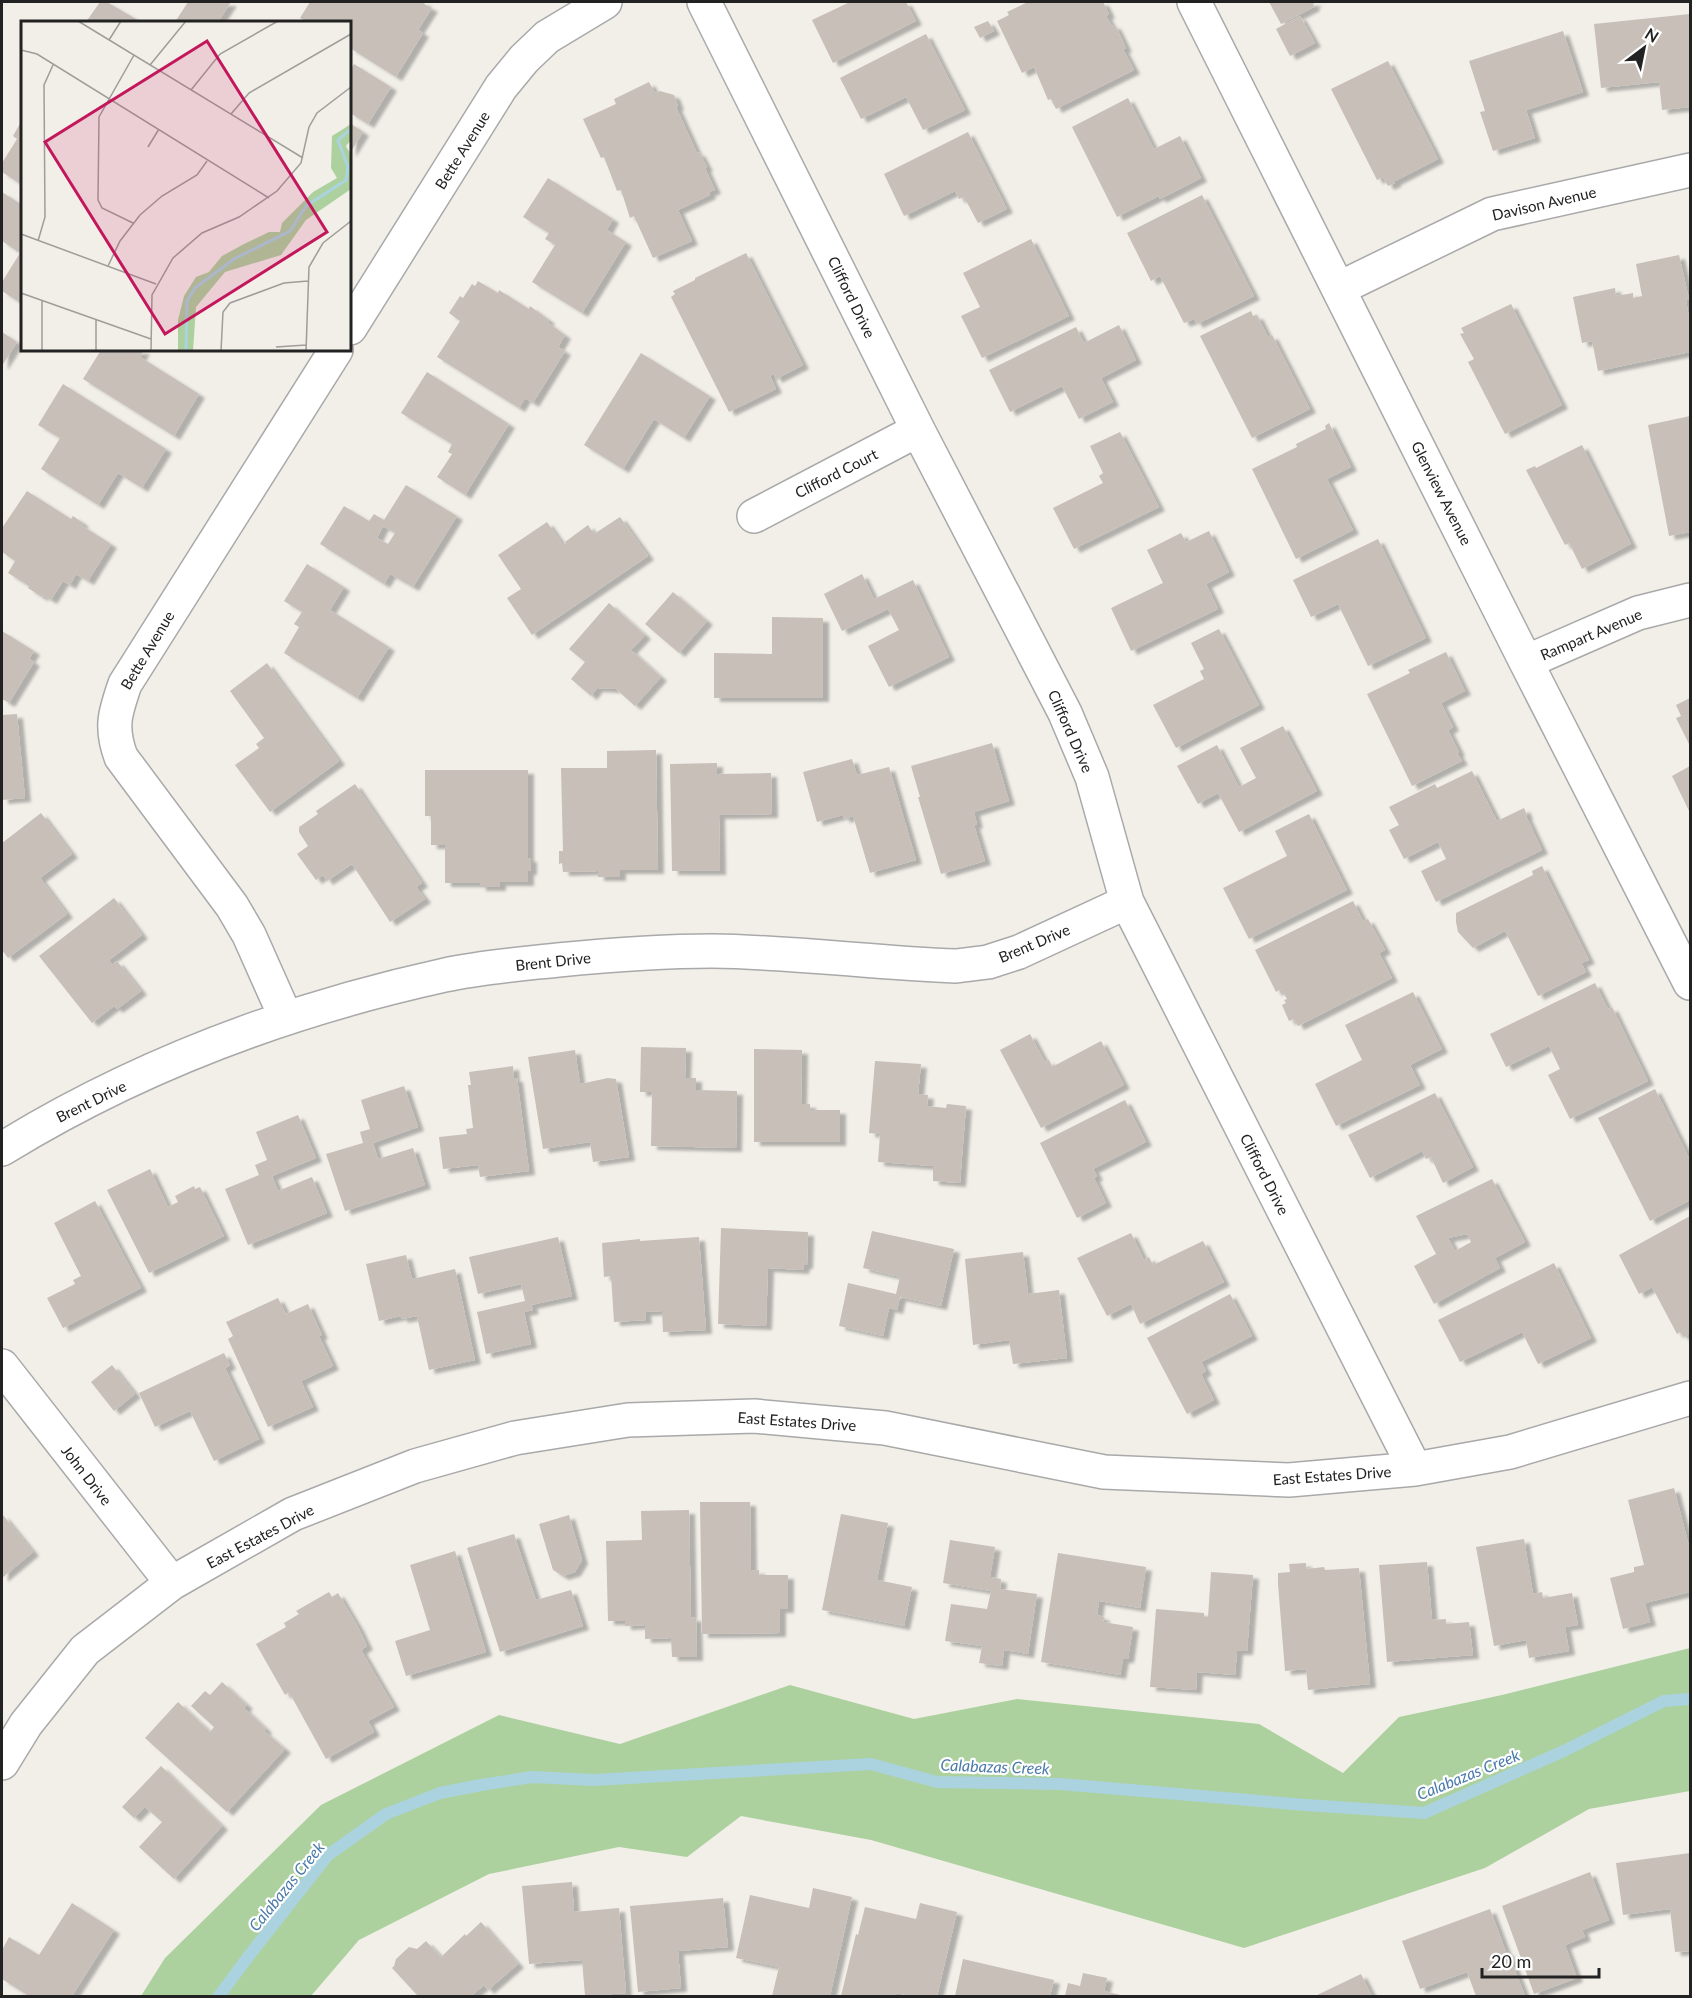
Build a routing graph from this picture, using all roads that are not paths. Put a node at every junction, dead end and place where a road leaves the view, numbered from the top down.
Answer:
1 (605, 2) edge
2 (704, 2) edge
3 (1194, 2) edge
4 (1690, 170) edge
5 (1340, 288) junction
6 (351, 326) edge
7 (335, 351) edge
8 (918, 430) junction
9 (754, 516) dead end
10 (1690, 600) edge
11 (1526, 662) junction
12 (1127, 902) junction
13 (1690, 983) edge
14 (286, 1018) junction
15 (2, 1149) edge
16 (2, 1366) edge
17 (1690, 1398) edge
18 (1415, 1469) junction
19 (172, 1583) junction
20 (2, 1763) edge

1 - 6 street, Bette Avenue
2 - 8 street, Clifford Drive
3 - 5 street, Glenview Avenue
4 - 5 street, Davison Avenue
5 - 11 street, Glenview Avenue
7 - 14 street, Bette Avenue
8 - 9 street, Clifford Court
8 - 12 street, Clifford Drive
10 - 11 street, Rampart Avenue
11 - 13 street, Glenview Avenue
12 - 14 street, Brent Drive
12 - 18 street, Clifford Drive
14 - 15 street, Brent Drive
16 - 19 street, John Drive
17 - 18 street, East Estates Drive
18 - 19 street, East Estates Drive
19 - 20 street, East Estates Drive

